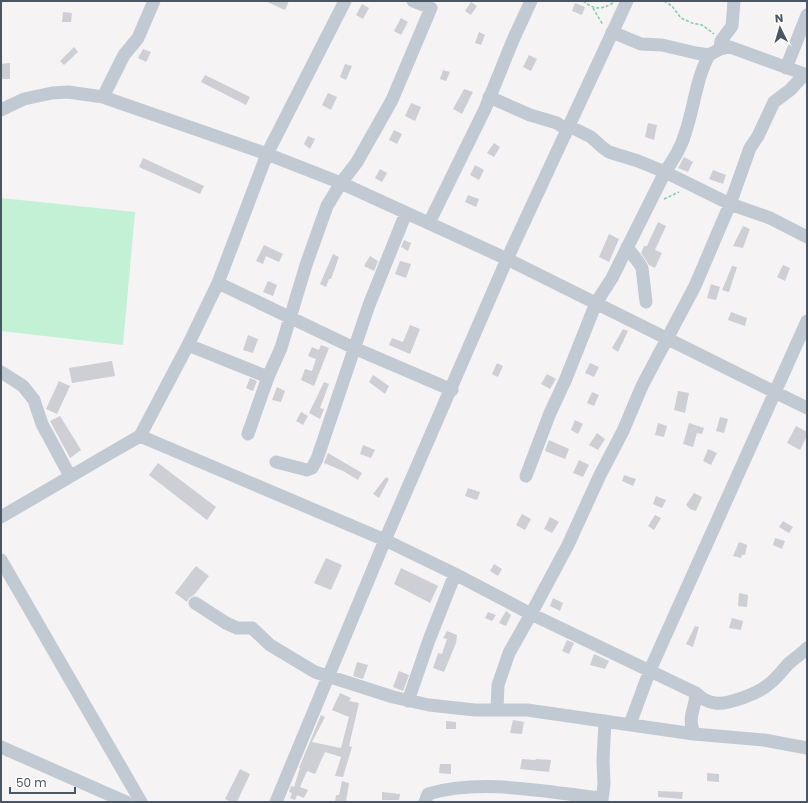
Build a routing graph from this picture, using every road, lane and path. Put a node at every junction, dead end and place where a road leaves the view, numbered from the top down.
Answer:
1 (154, 1) edge
2 (345, 1) edge
3 (413, 1) edge
4 (531, 1) edge
5 (583, 1) edge
6 (616, 1) edge
7 (627, 1) edge
8 (664, 1) edge
9 (734, 1) edge
10 (432, 4) edge
11 (592, 8) junction
12 (807, 15) edge
13 (611, 35) junction
14 (717, 48) junction
15 (786, 68) junction
16 (806, 75) edge
17 (104, 97) junction
18 (489, 97) junction
19 (1, 110) edge
20 (566, 124) junction
21 (267, 154) junction
22 (665, 172) junction
23 (341, 183) junction
24 (690, 184) junction
25 (730, 204) junction
26 (649, 205) junction
27 (406, 212) junction
28 (429, 223) junction
29 (807, 237) edge
30 (627, 247) junction
31 (507, 259) junction
32 (218, 283) junction
33 (646, 302) dead end
34 (596, 303) junction
35 (291, 317) junction
36 (807, 321) edge
37 (667, 339) junction
38 (188, 345) junction
39 (354, 348) junction
40 (1, 372) edge
41 (268, 377) junction
42 (452, 390) junction
43 (775, 393) junction
44 (807, 408) edge
45 (248, 434) dead end
46 (140, 436) junction
47 (276, 462) dead end
48 (70, 476) junction
49 (526, 476) dead end
50 (1, 517) edge
51 (385, 540) junction
52 (1, 560) edge
53 (455, 574) junction
54 (195, 603) dead end
55 (531, 614) junction
56 (807, 648) edge
57 (650, 670) junction
58 (329, 676) junction
59 (696, 693) junction
60 (408, 701) junction
61 (497, 709) junction
62 (605, 721) junction
63 (630, 724) junction
64 (694, 734) junction
65 (1, 747) edge
66 (807, 748) edge
67 (118, 801) edge
68 (602, 801) edge
69 (141, 802) edge
70 (276, 802) edge
71 (425, 802) edge

1 - 17 street
2 - 21 street
3 - 10 street
4 - 18 street
5 - 11 path
6 - 11 path
7 - 13 street
8 - 14 path
9 - 14 street
10 - 23 street
11 - 13 path
12 - 15 street
13 - 14 street
13 - 20 street
14 - 15 street
14 - 22 street
15 - 16 street
16 - 25 street
17 - 19 street
17 - 21 street
18 - 20 street
18 - 28 street
20 - 22 street
20 - 31 street
21 - 23 street
21 - 32 street
22 - 24 street
22 - 26 street
23 - 27 street
23 - 35 street
24 - 25 street
24 - 26 path
25 - 29 street
25 - 37 street
26 - 30 street
27 - 28 street
27 - 39 street
28 - 31 street
30 - 33 street
30 - 34 street
31 - 34 street
31 - 42 street
32 - 35 street
32 - 38 street
34 - 37 street
34 - 49 street
35 - 39 street
35 - 41 street
36 - 43 street
37 - 43 street
37 - 55 street
38 - 41 street
38 - 46 street
39 - 42 street
39 - 47 street
40 - 48 street
41 - 45 street
42 - 51 street
43 - 44 street
43 - 57 street
46 - 48 street
46 - 51 street
48 - 50 street
51 - 53 street
51 - 58 street
52 - 69 street
53 - 55 street
53 - 60 street
54 - 58 street
55 - 57 street
55 - 61 street
56 - 59 street
57 - 59 street
57 - 63 street
58 - 60 street
58 - 70 street
59 - 64 street
60 - 61 street
61 - 62 street
62 - 63 street
62 - 68 street
63 - 64 street
64 - 66 street
65 - 67 street
68 - 71 street

